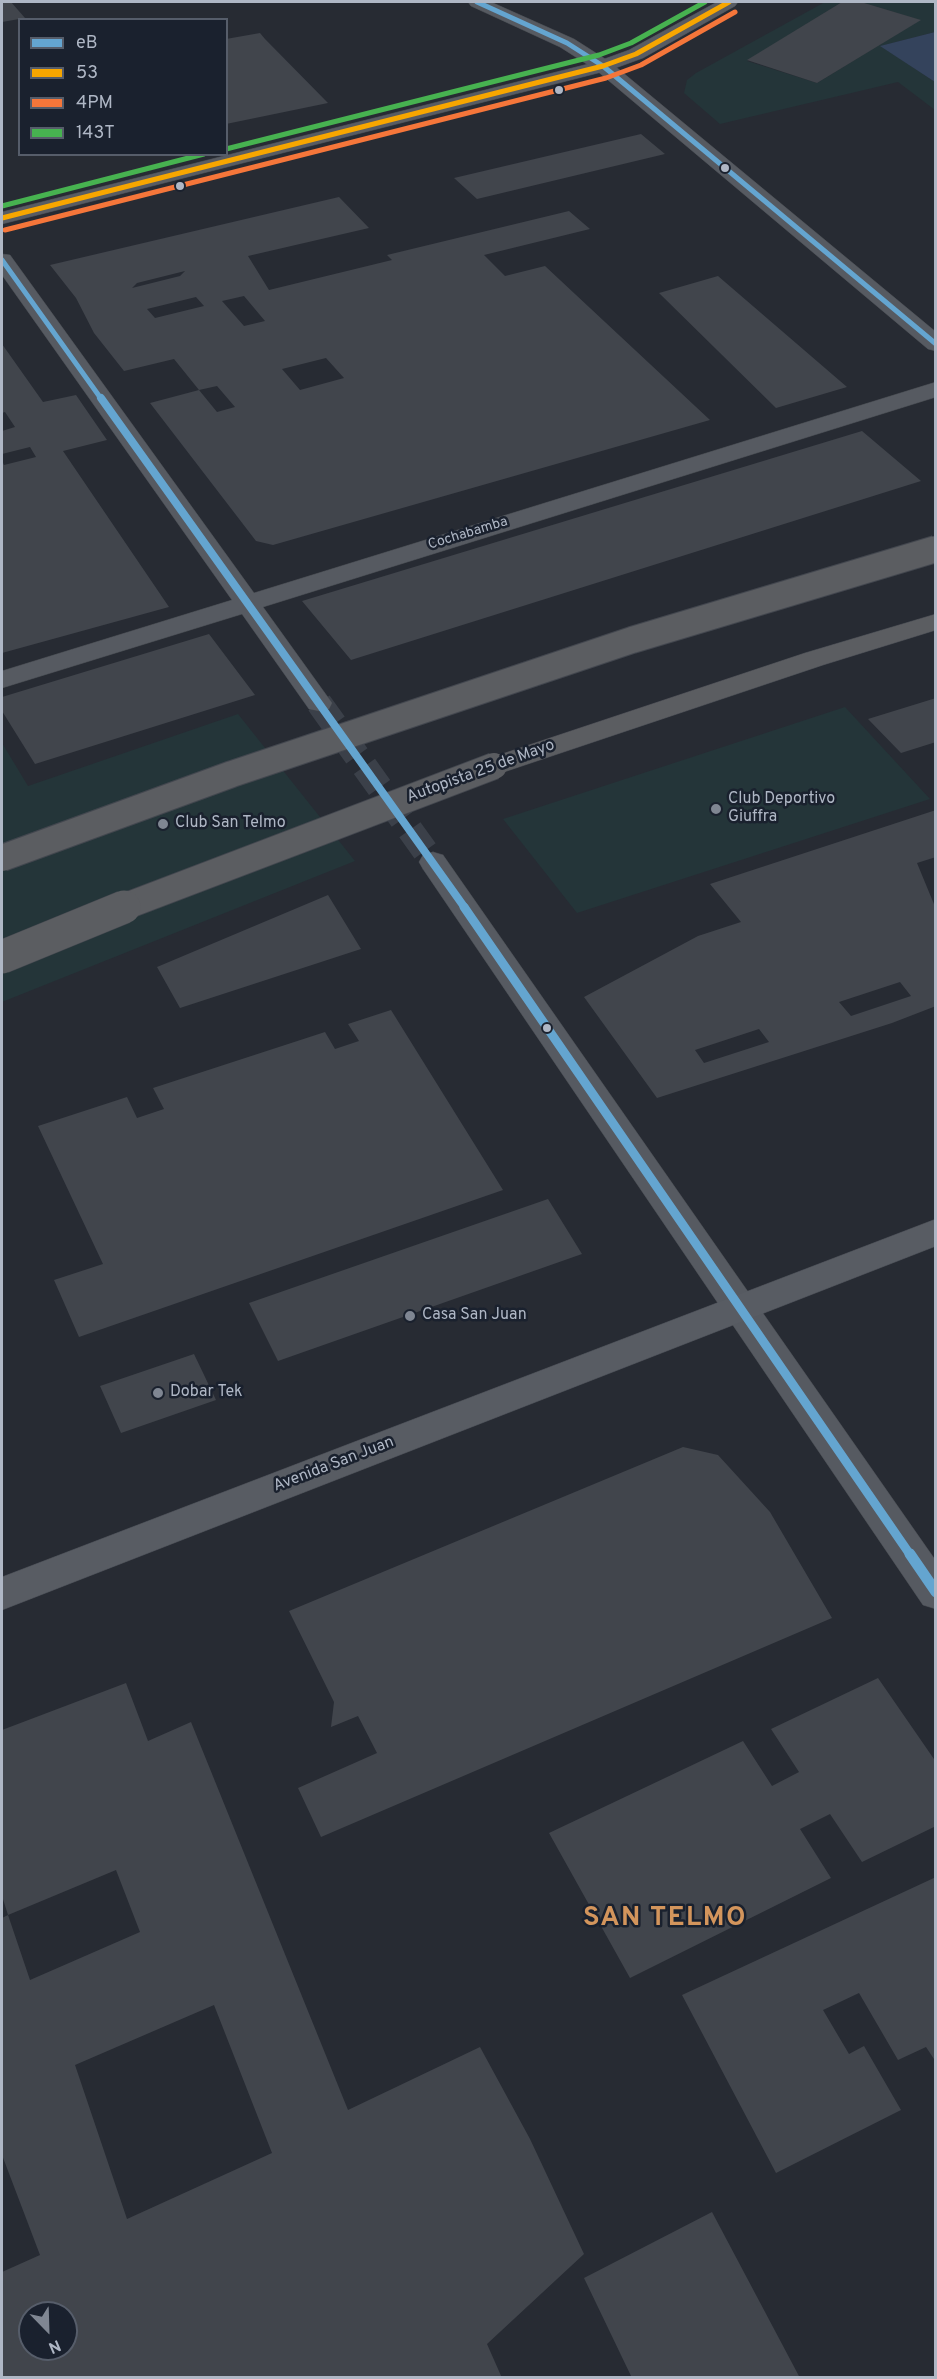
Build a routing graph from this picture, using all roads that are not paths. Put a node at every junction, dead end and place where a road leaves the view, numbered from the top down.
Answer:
1 (477, 2) edge
2 (729, 2) edge
3 (603, 66) junction
4 (2, 218) edge
5 (2, 260) edge
6 (936, 344) edge
7 (936, 389) edge
8 (936, 549) edge
9 (246, 602) junction
10 (936, 622) edge
11 (2, 680) edge
12 (319, 702) tunnel mouth
13 (2, 858) edge
14 (434, 862) tunnel mouth
15 (2, 957) edge
16 (936, 1232) edge
17 (740, 1310) junction
18 (936, 1593) edge
19 (2, 1594) edge

1 - 3 street
2 - 3 main road
3 - 4 main road
3 - 6 street
5 - 9 street
7 - 9 street, Cochabamba
8 - 13 highway, bridge
9 - 11 street, Cochabamba
9 - 12 street
10 - 15 highway, Autopista 25 de Mayo, bridge
14 - 17 street
16 - 17 main road, Avenida San Juan
17 - 18 street
17 - 19 main road, Avenida San Juan

